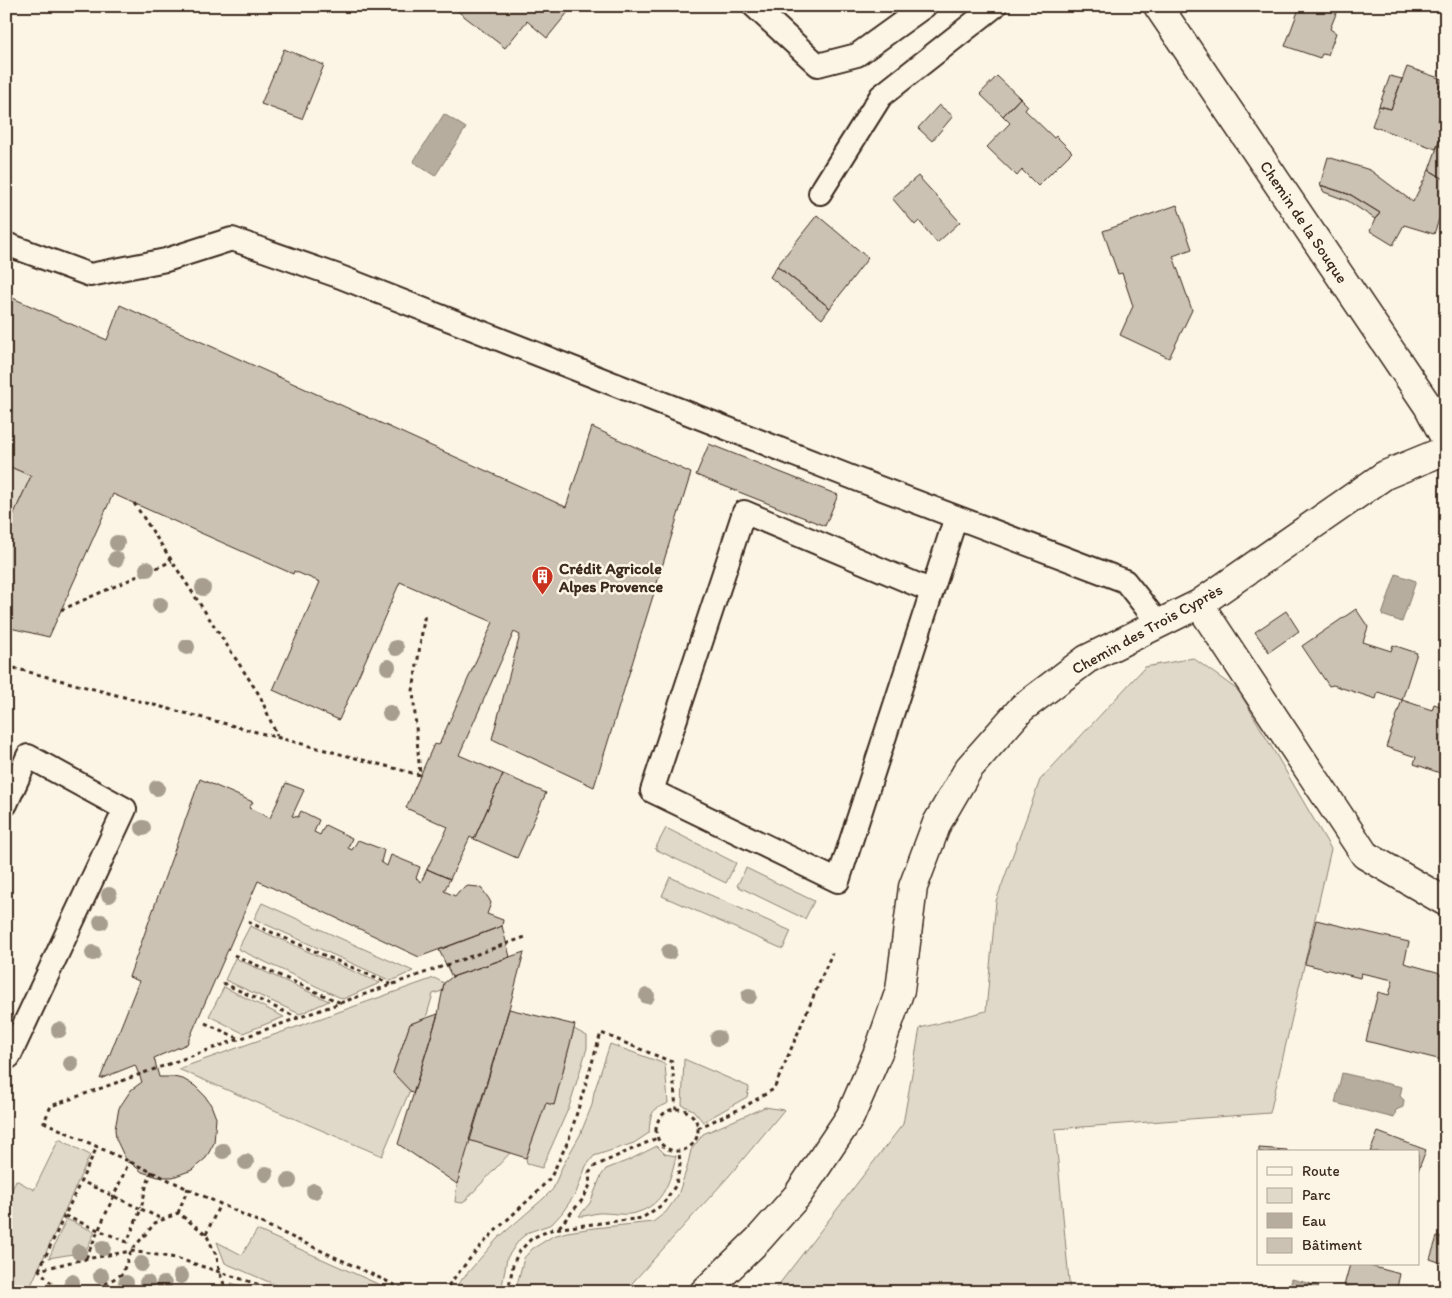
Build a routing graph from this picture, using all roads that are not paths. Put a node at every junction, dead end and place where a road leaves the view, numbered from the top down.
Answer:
1 (754, 6) edge
2 (925, 6) edge
3 (995, 6) edge
4 (1158, 6) edge
5 (820, 193) dead end
6 (6, 244) edge
7 (1446, 440) edge
8 (1446, 450) edge
9 (956, 517) junction
10 (932, 591) junction
11 (1199, 604) junction
12 (1159, 624) junction
13 (6, 804) edge
14 (1446, 902) edge
15 (6, 1056) edge
16 (704, 1292) edge

1 - 2 lane
3 - 5 lane
4 - 7 street, Chemin de la Souque
6 - 9 lane
8 - 11 street, Chemin des Trois Cyprès
9 - 10 lane
9 - 12 lane
10 - 10 lane
11 - 12 street, Chemin des Trois Cyprès
11 - 14 street
12 - 16 street, Chemin des Trois Cyprès
13 - 15 lane

